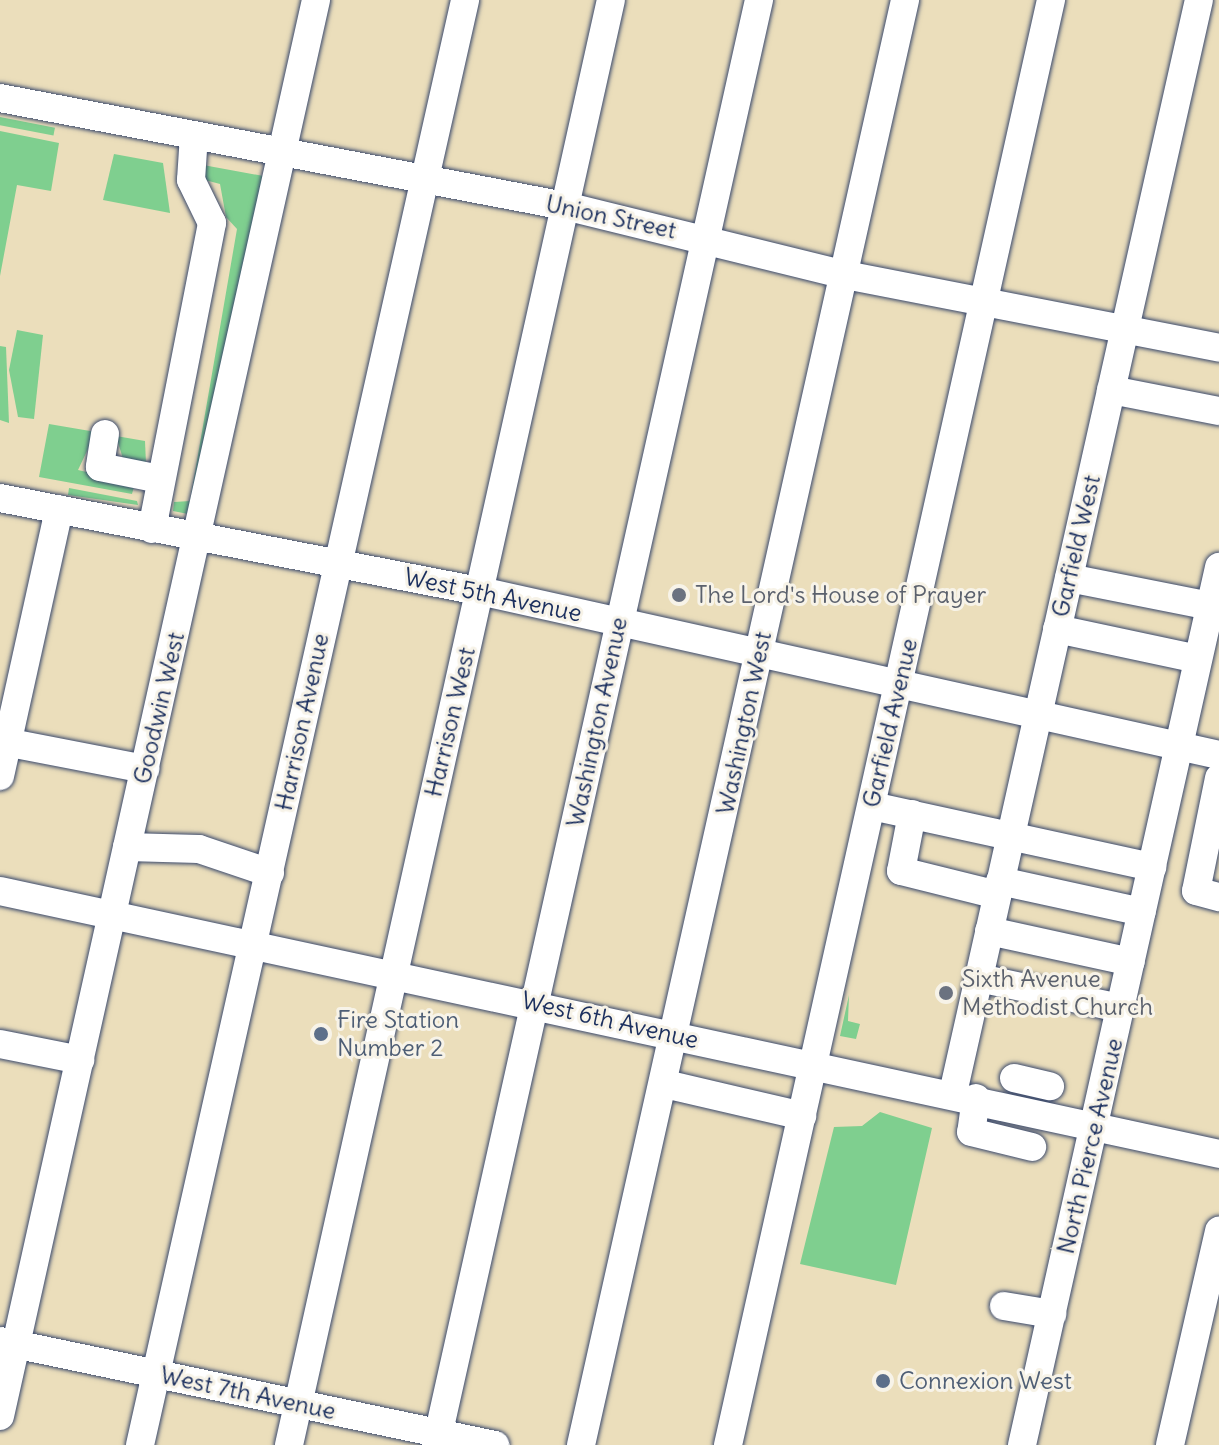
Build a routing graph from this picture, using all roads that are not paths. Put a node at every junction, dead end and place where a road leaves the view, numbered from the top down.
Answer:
1 (316, 0) edge
2 (465, 0) edge
3 (611, 0) edge
4 (759, 0) edge
5 (905, 0) edge
6 (1051, 0) edge
7 (1199, 0) edge
8 (0, 98) edge
9 (194, 135) junction
10 (283, 151) junction
11 (425, 180) junction
12 (565, 206) junction
13 (705, 238) junction
14 (845, 275) junction
15 (984, 304) junction
16 (1124, 333) junction
17 (1219, 348) edge
18 (1111, 390) junction
19 (1219, 411) edge
20 (105, 434) dead end
21 (160, 479) junction
22 (0, 498) edge
23 (59, 509) junction
24 (152, 529) junction
25 (199, 537) junction
26 (336, 563) junction
27 (1219, 567) edge
28 (1069, 578) junction
29 (480, 591) junction
30 (1210, 606) junction
31 (619, 621) junction
32 (1057, 629) junction
33 (759, 655) junction
34 (1198, 659) junction
35 (898, 686) junction
36 (1037, 716) junction
37 (4, 742) edge
38 (1178, 745) junction
39 (1219, 755) edge
40 (145, 769) junction
41 (0, 776) edge
42 (1219, 778) edge
43 (872, 806) junction
44 (912, 814) junction
45 (1011, 834) junction
46 (127, 847) junction
47 (1152, 867) junction
48 (270, 873) junction
49 (999, 888) junction
50 (0, 891) edge
51 (1219, 897) edge
52 (1142, 912) junction
53 (112, 913) junction
54 (989, 931) junction
55 (255, 945) junction
56 (1131, 962) junction
57 (395, 974) junction
58 (979, 978) junction
59 (534, 1004) junction
60 (1120, 1008) junction
61 (675, 1035) junction
62 (0, 1044) edge
63 (80, 1060) junction
64 (814, 1064) junction
65 (665, 1084) junction
66 (965, 1096) junction
67 (802, 1116) junction
68 (1094, 1128) junction
69 (1032, 1147) dead end
70 (1219, 1154) edge
71 (1219, 1231) edge
72 (1004, 1306) dead end
73 (1052, 1314) junction
74 (8, 1343) edge
75 (155, 1373) junction
76 (298, 1404) junction
77 (0, 1416) edge
78 (437, 1440) edge
79 (140, 1445) edge
80 (289, 1445) edge
81 (495, 1445) edge
82 (581, 1445) edge
83 (728, 1445) edge
84 (1022, 1445) edge
85 (1170, 1445) edge

1 - 10 street, Goodwin West
2 - 11 street, Harrison Avenue
3 - 12 street, Harrison West
4 - 13 street, Washington Avenue
5 - 14 street, Washington West
6 - 15 street, Garfield Avenue
7 - 16 street, Garfield West
8 - 9 street, Union Street
9 - 10 street, Union Street
9 - 21 street
10 - 11 street, Union Street
10 - 25 street, Goodwin West
11 - 12 street, Union Street
11 - 26 street, Harrison Avenue
12 - 13 street, Union Street
12 - 29 street, Harrison West
13 - 14 street, Union Street
13 - 31 street, Washington Avenue
14 - 15 street, Union Street
14 - 33 street, Washington West
15 - 16 street, Union Street
15 - 35 street, Garfield Avenue
16 - 17 street, Union Street
16 - 18 street, Garfield West
18 - 19 street
18 - 28 street, Garfield West
20 - 21 street
21 - 24 street
22 - 23 street, West 5th Avenue
23 - 24 street, West 5th Avenue
23 - 37 street
24 - 25 street, West 5th Avenue
25 - 26 street, West 5th Avenue
25 - 40 street, Goodwin West
26 - 29 street, West 5th Avenue
26 - 48 street, Harrison Avenue
27 - 30 street, North Pierce Avenue
28 - 30 street
28 - 32 street, Garfield West
29 - 31 street, West 5th Avenue
29 - 57 street, Harrison West
30 - 34 street, North Pierce Avenue
31 - 33 street, West 5th Avenue
31 - 59 street, Washington Avenue
32 - 34 street
32 - 36 street, Garfield West
33 - 35 street, West 5th Avenue
33 - 61 street, Washington West
34 - 38 street, North Pierce Avenue
35 - 36 street, West 5th Avenue
35 - 43 street, Garfield Avenue
36 - 38 street, West 5th Avenue
36 - 45 street, Garfield West
37 - 40 street
37 - 41 street
38 - 39 street, West 5th Avenue
38 - 47 street, North Pierce Avenue
40 - 46 street, Goodwin West
42 - 51 street
43 - 44 street
43 - 64 street, Garfield Avenue
44 - 45 street
44 - 49 street
45 - 47 street
45 - 49 street, Garfield West
46 - 48 street
46 - 53 street, Goodwin West
47 - 52 street, North Pierce Avenue
48 - 55 street, Harrison Avenue
49 - 52 street
49 - 54 street, Garfield West
50 - 53 street, West 6th Avenue
52 - 56 street, North Pierce Avenue
53 - 55 street, West 6th Avenue
53 - 63 street, Goodwin West
54 - 56 street
54 - 58 street, Garfield West
55 - 57 street, West 6th Avenue
55 - 75 street, Harrison Avenue
56 - 60 street, North Pierce Avenue
57 - 59 street, West 6th Avenue
57 - 76 street, Harrison West
58 - 60 street
58 - 66 street, Garfield West
59 - 61 street, West 6th Avenue
59 - 78 street, Washington Avenue
60 - 68 street, North Pierce Avenue
61 - 64 street, West 6th Avenue
61 - 65 street, Washington West
62 - 63 street
63 - 74 street, Goodwin West
64 - 66 street, West 6th Avenue
64 - 67 street, Garfield Avenue
65 - 67 street
65 - 82 street, Washington West
66 - 68 street, West 6th Avenue
66 - 69 street, Garfield West
67 - 83 street, Garfield Avenue
68 - 70 street, West 6th Avenue
68 - 73 street, North Pierce Avenue
71 - 85 street
72 - 73 street
73 - 84 street, North Pierce Avenue
74 - 75 street, West 7th Avenue
74 - 77 street, Goodwin West
75 - 76 street, West 7th Avenue
75 - 79 street, Harrison Avenue
76 - 78 street, West 7th Avenue
76 - 80 street, Harrison West
78 - 81 street, West 7th Avenue

